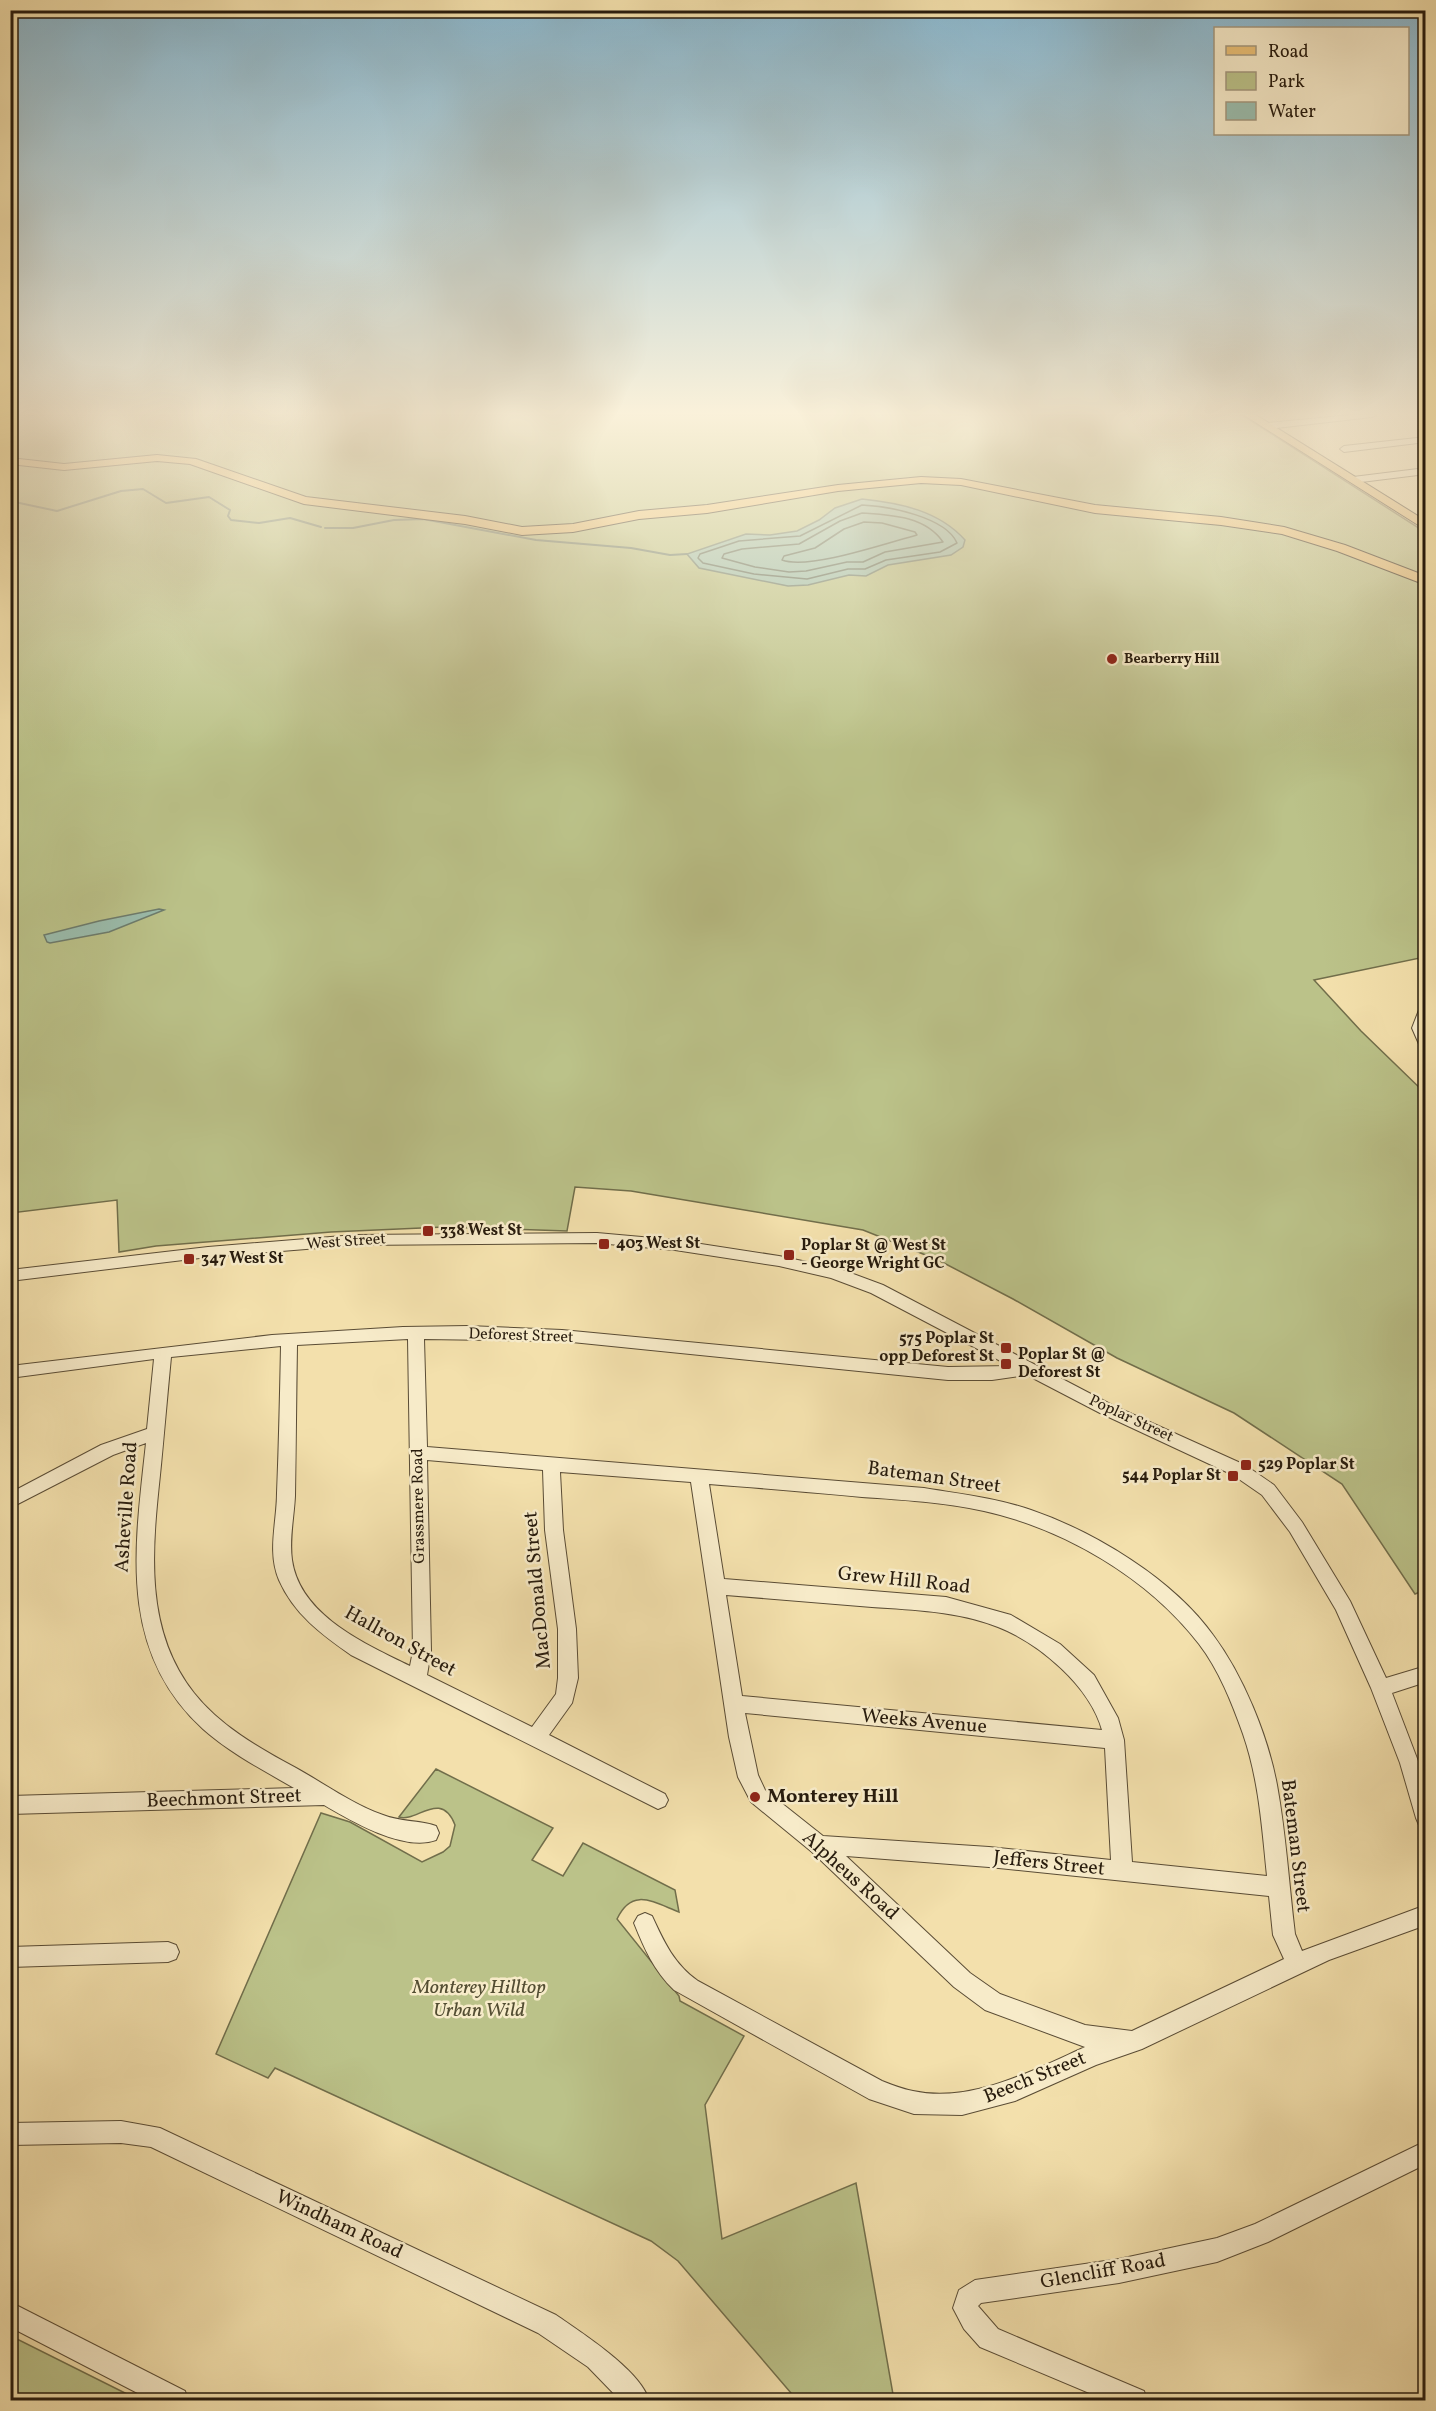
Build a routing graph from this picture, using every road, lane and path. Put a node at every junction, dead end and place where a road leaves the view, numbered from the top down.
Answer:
1 (505, 528) edge
2 (575, 528) edge
3 (1262, 528) edge
4 (1425, 582) edge
5 (1425, 1010) edge
6 (1425, 1044) edge
7 (504, 1237) joint
8 (10, 1276) edge
9 (416, 1334) junction
10 (289, 1340) junction
11 (163, 1352) junction
12 (1031, 1368) junction
13 (10, 1372) edge
14 (155, 1433) junction
15 (418, 1453) junction
16 (551, 1464) junction
17 (699, 1477) junction
18 (10, 1502) edge
19 (714, 1586) junction
20 (1425, 1674) edge
21 (417, 1679) junction
22 (1381, 1688) junction
23 (735, 1704) junction
24 (536, 1737) junction
25 (1114, 1740) junction
26 (328, 1796) junction
27 (658, 1800) dead end
28 (10, 1805) edge
29 (1425, 1818) edge
30 (429, 1833) dead end
31 (819, 1845) junction
32 (1122, 1872) junction
33 (1278, 1887) junction
34 (1425, 1914) edge
35 (645, 1923) dead end
36 (168, 1952) dead end
37 (10, 1957) edge
38 (1298, 1964) junction
39 (1134, 2041) junction
40 (10, 2134) edge
41 (1425, 2152) edge
42 (10, 2314) edge
43 (176, 2400) edge
44 (637, 2400) edge
45 (1135, 2400) edge

1 - 2 main road
3 - 4 main road
5 - 6 street
7 - 8 street, West Street
7 - 12 street, Poplar Street
9 - 10 street, Deforest Street
9 - 12 street, Deforest Street
9 - 15 street, Grassmere Road
10 - 11 street, Deforest Street
10 - 21 street, Hallron Street
11 - 13 street, Deforest Street
11 - 14 street, Asheville Road
12 - 22 street, Poplar Street
14 - 18 street
14 - 26 street, Asheville Road
15 - 16 street, Bateman Street
15 - 21 street, Grassmere Road
16 - 17 street, Bateman Street
16 - 24 street, MacDonald Street
17 - 19 street, Alpheus Road
17 - 33 street, Bateman Street
19 - 23 street, Alpheus Road
19 - 25 street, Grew Hill Road
20 - 22 street
21 - 24 street, Hallron Street
22 - 29 street, Poplar Street
23 - 25 street, Weeks Avenue
23 - 31 street, Alpheus Road
24 - 27 street, Hallron Street
25 - 32 street, Grew Hill Road
26 - 28 street, Beechmont Street
26 - 30 street, Beechmont Street
31 - 32 street, Jeffers Street
31 - 39 street, Alpheus Road
32 - 33 street, Jeffers Street
33 - 38 street, Bateman Street
34 - 38 street, Beech Street
35 - 39 street, Beech Street
36 - 37 street
38 - 39 street, Beech Street
40 - 44 street, Windham Road
41 - 45 street, Glencliff Road
42 - 43 street

